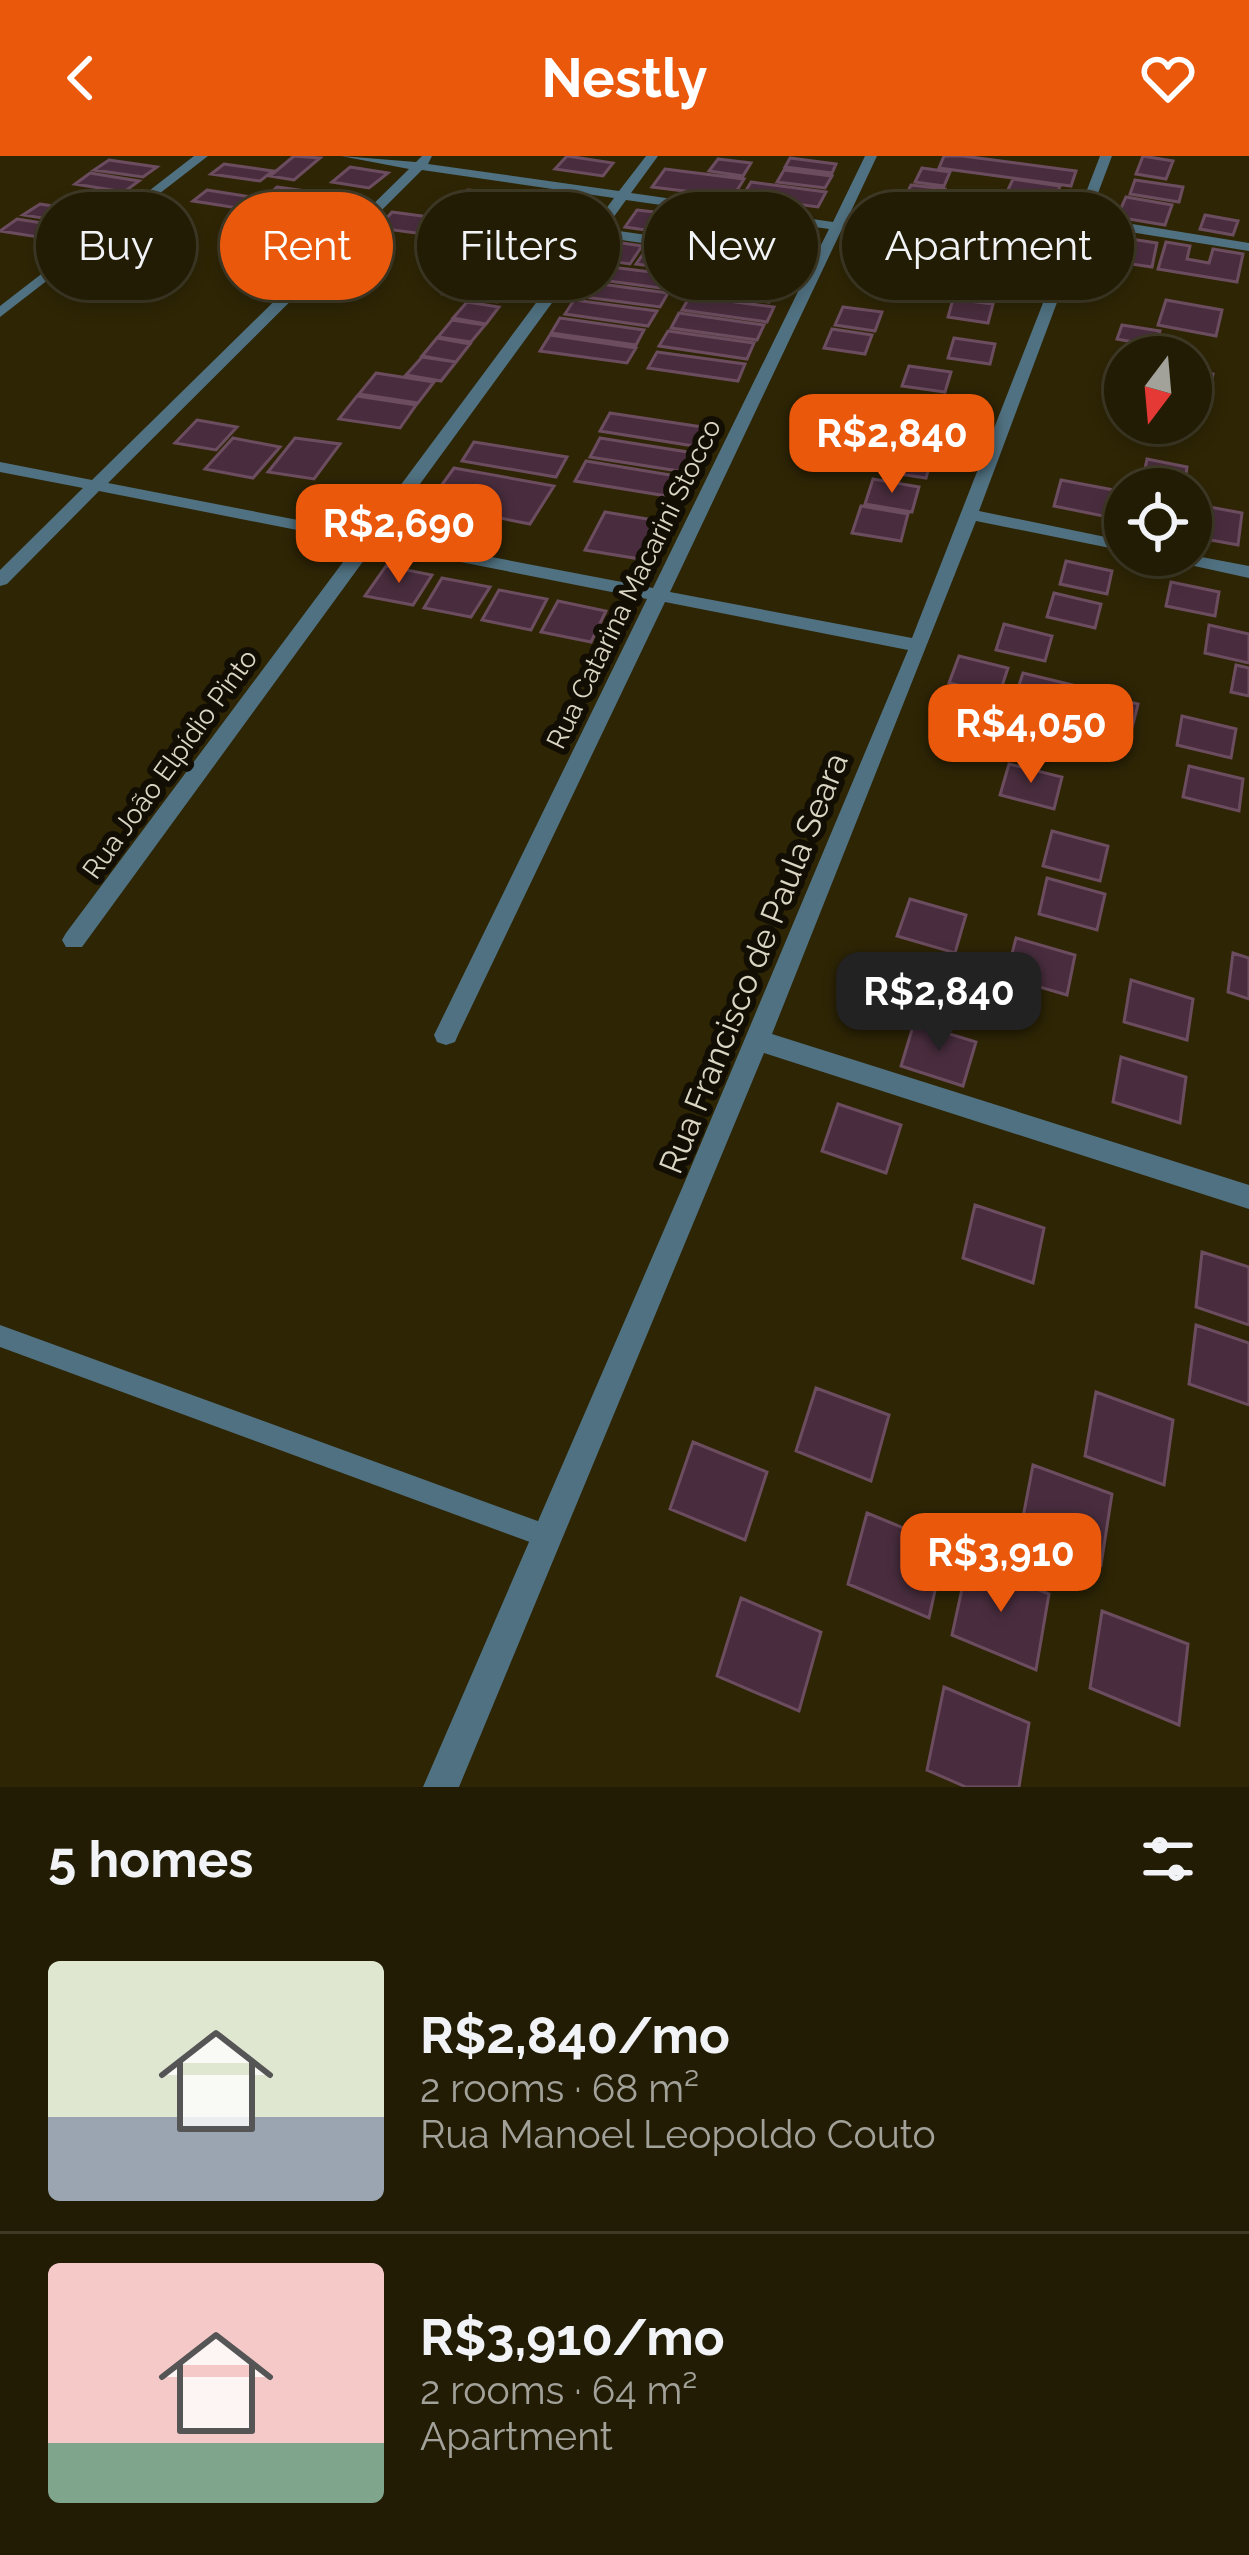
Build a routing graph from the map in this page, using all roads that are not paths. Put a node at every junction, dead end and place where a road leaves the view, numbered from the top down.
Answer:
1 (202, 156) edge
2 (347, 156) edge
3 (652, 156) edge
4 (871, 156) edge
5 (1106, 156) edge
6 (424, 161) edge
7 (1092, 192) edge
8 (622, 196) junction
9 (620, 199) edge
10 (837, 227) junction
11 (842, 228) edge
12 (1134, 229) edge
13 (620, 235) edge
14 (1249, 247) edge
15 (819, 264) junction
16 (546, 300) edge
17 (1049, 300) edge
18 (0, 314) edge
19 (0, 467) edge
20 (95, 485) junction
21 (968, 514) junction
22 (370, 538) junction
23 (1104, 542) edge
24 (1212, 564) edge
25 (1249, 572) edge
26 (0, 580) edge
27 (658, 595) junction
28 (920, 646) junction
29 (74, 940) dead end
30 (446, 1036) dead end
31 (757, 1040) junction
32 (1249, 1197) edge
33 (0, 1336) edge
34 (546, 1536) junction
35 (441, 1787) edge

1 - 18 street
2 - 6 street
3 - 8 street, Rua João Elpídio Pinto
4 - 10 street, Rua Catarina Macarini Stocco
5 - 7 street, Rua Francisco de Paula Seara
6 - 8 street
6 - 20 street
8 - 9 street, Rua João Elpídio Pinto
8 - 10 street
10 - 11 street
10 - 15 street, Rua Catarina Macarini Stocco
12 - 14 street
13 - 15 street
15 - 27 street, Rua Catarina Macarini Stocco
16 - 22 street, Rua João Elpídio Pinto
17 - 21 street, Rua Francisco de Paula Seara
19 - 20 street
20 - 22 street
20 - 26 street
21 - 23 street
21 - 28 street, Rua Francisco de Paula Seara
22 - 27 street
22 - 29 street, Rua João Elpídio Pinto
24 - 25 street
27 - 28 street
27 - 30 street, Rua Catarina Macarini Stocco
28 - 31 street, Rua Francisco de Paula Seara
31 - 32 street
31 - 34 street, Rua Francisco de Paula Seara
33 - 34 lane
34 - 35 street, Rua Francisco de Paula Seara

